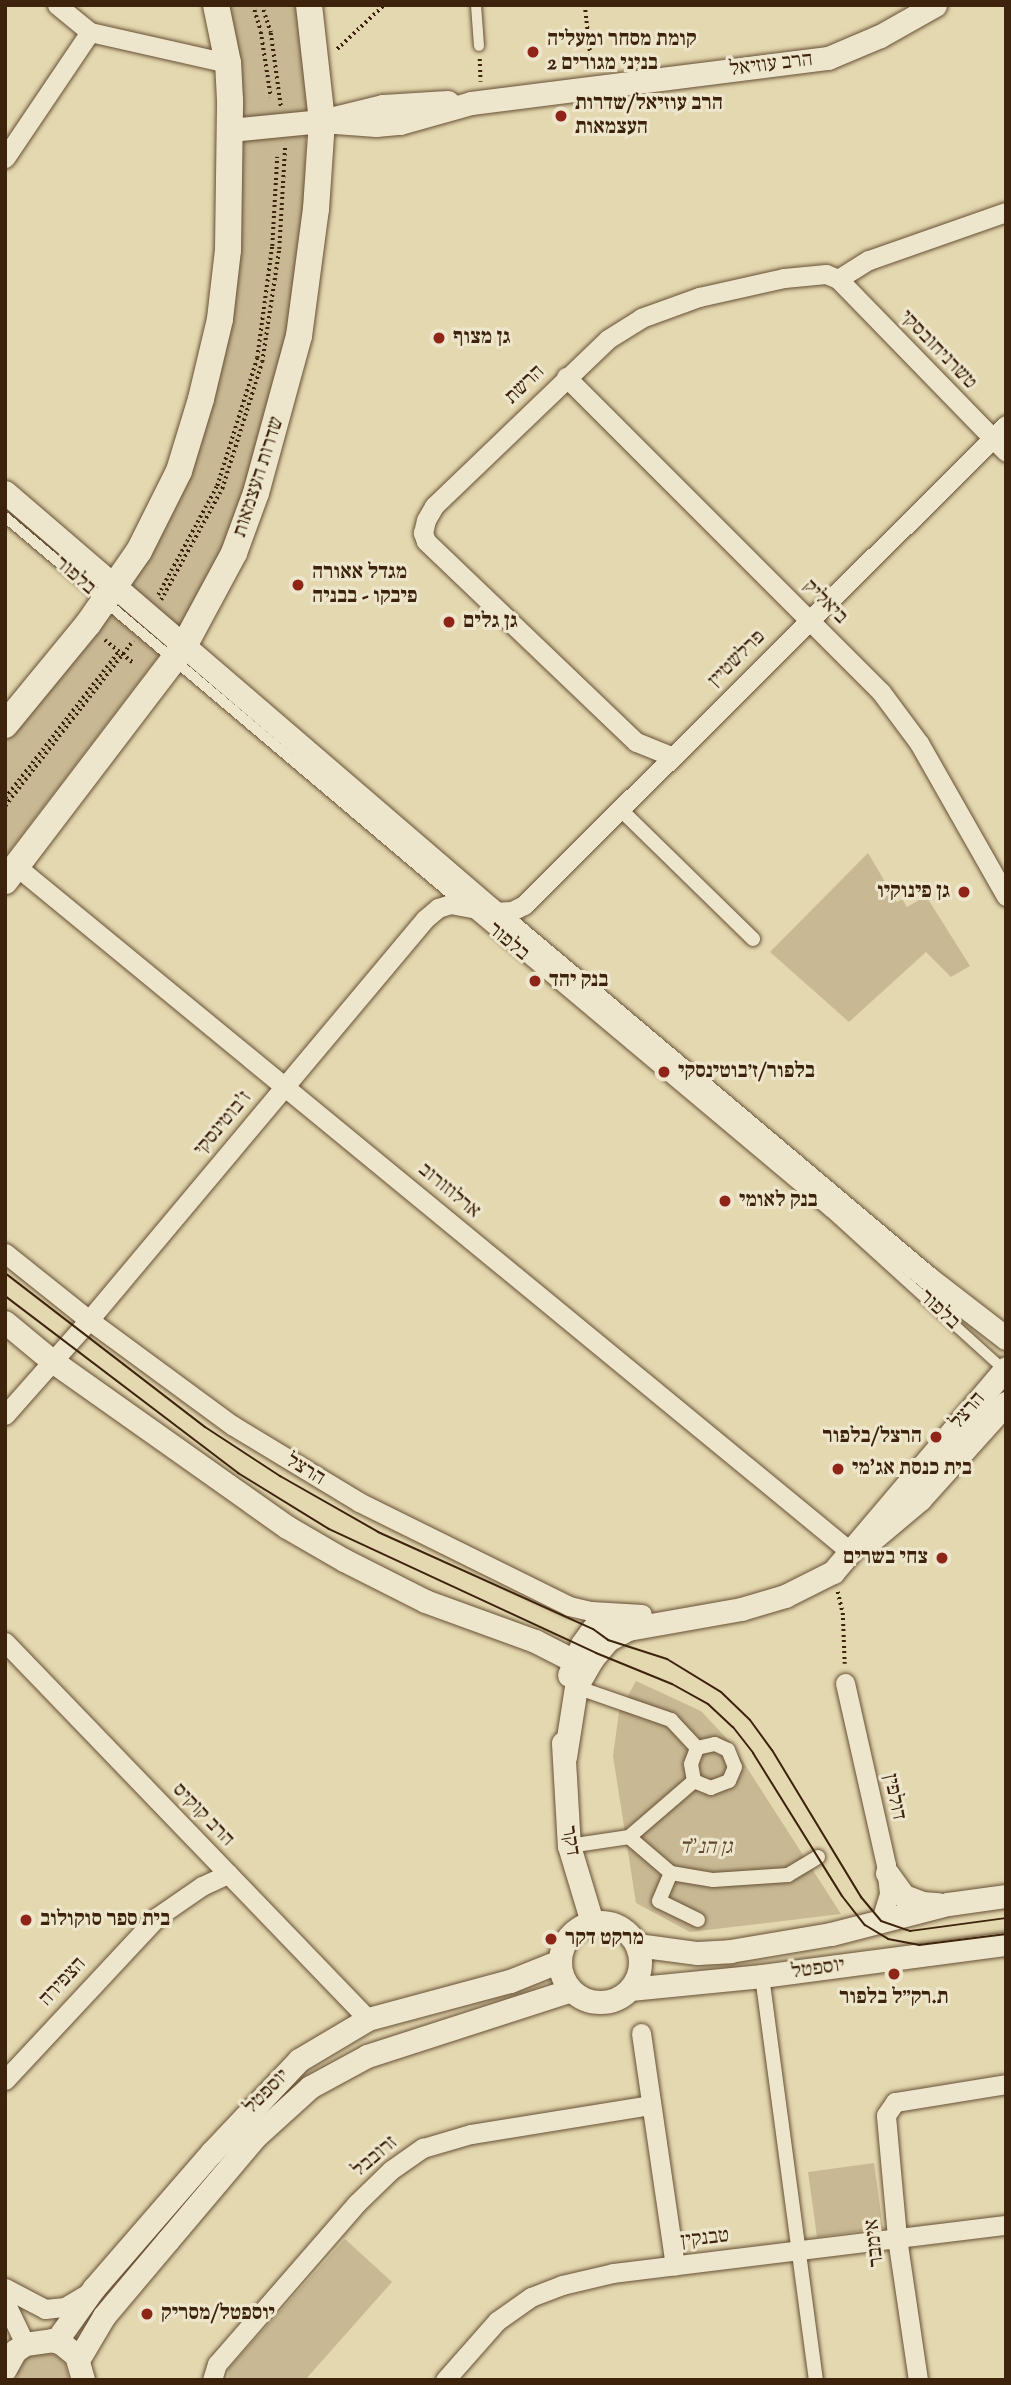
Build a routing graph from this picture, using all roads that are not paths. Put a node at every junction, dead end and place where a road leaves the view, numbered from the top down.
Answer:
1 (57, 5) edge
2 (216, 5) edge
3 (309, 5) edge
4 (476, 5) edge
5 (935, 5) edge
6 (90, 32) junction
7 (479, 46) road end
8 (228, 62) junction
9 (322, 121) junction
10 (230, 130) junction
11 (5, 158) edge
12 (1006, 212) edge
13 (838, 279) junction
14 (566, 377) junction
15 (1001, 438) edge
16 (5, 492) edge
17 (5, 517) edge
18 (109, 593) junction
19 (810, 619) junction
20 (179, 652) junction
21 (5, 725) edge
22 (671, 757) junction
23 (620, 809) junction
24 (11, 873) edge
25 (1006, 895) edge
26 (463, 905) junction
27 (494, 912) junction
28 (753, 939) dead end
29 (285, 1085) junction
30 (5, 1253) edge
31 (89, 1320) junction
32 (5, 1322) edge
33 (1002, 1329) edge
34 (51, 1360) junction
35 (1005, 1370) edge
36 (1002, 1410) edge
37 (5, 1415) edge
38 (851, 1552) junction
39 (741, 1609) junction
40 (642, 1614) junction
41 (535, 1641) junction
42 (5, 1642) edge
43 (583, 1660) junction
44 (845, 1684) road end
45 (576, 1687) junction
46 (561, 1721) junction
47 (697, 1748) junction
48 (565, 1757) junction
49 (694, 1780) junction
50 (629, 1837) junction
51 (569, 1846) junction
52 (818, 1857) dead end
53 (671, 1873) junction
54 (887, 1873) junction
55 (228, 1874) junction
56 (1006, 1896) edge
57 (948, 1904) junction
58 (698, 1920) dead end
59 (881, 1921) junction
60 (592, 1922) junction
61 (1006, 1944) edge
62 (637, 1945) junction
63 (559, 1961) junction
64 (762, 1976) junction
65 (630, 1989) junction
66 (571, 1990) junction
67 (369, 2019) junction
68 (641, 2033) dead end
69 (5, 2080) edge
70 (1006, 2084) edge
71 (650, 2105) junction
72 (1006, 2225) edge
73 (897, 2237) junction
74 (800, 2250) junction
75 (675, 2266) junction
76 (5, 2288) edge
77 (94, 2288) junction
78 (5, 2302) edge
79 (56, 2341) junction
80 (25, 2344) junction
81 (5, 2369) edge
82 (80, 2370) edge
83 (212, 2380) edge
84 (445, 2380) edge
85 (816, 2380) edge
86 (918, 2380) edge

1 - 6 street
2 - 8 main road
3 - 9 main road, שדרות העצמאות
4 - 7 lane
5 - 9 street, הרב עוזיאל
6 - 8 street
6 - 11 street
8 - 10 main road
9 - 10 street, הרב עוזיאל
9 - 20 main road, שדרות העצמאות
10 - 18 main road
12 - 13 street
13 - 14 street, הרשת
13 - 15 street, טשרניחובסקי
14 - 19 street, ביאליק
14 - 22 street, הרשת
15 - 19 street, פרלשטיין
16 - 18 street, בלפור
17 - 18 lane, בלפור
18 - 20 street, בלפור
18 - 21 main road
19 - 22 street, פרלשטיין
19 - 25 street, ביאליק
20 - 24 main road, שדרות העצמאות
20 - 26 lane, בלפור
20 - 27 street, בלפור
22 - 23 street, פרלשטיין
23 - 27 street, פרלשטיין
23 - 28 street
24 - 29 street, ארלוזורוב
26 - 27 street, ז'בוטינסקי
26 - 29 street, ז'בוטינסקי
26 - 35 lane, בלפור
27 - 33 street, בלפור
29 - 31 street, ז'בוטינסקי
29 - 38 street, ארלוזורוב
30 - 31 street, הרצל
31 - 34 street, ז'בוטינסקי
31 - 40 street, הרצל
32 - 34 street
34 - 37 street, ז'בוטינסקי
34 - 41 street
35 - 38 street, הרצל
36 - 38 street, הרצל
38 - 39 street, הרצל
39 - 40 street, הרצל
39 - 43 street, הרצל
40 - 43 street, הרצל
41 - 43 street
41 - 46 street
42 - 55 street, הרב קוקיס
43 - 45 street, דקר
43 - 46 street, דקר
44 - 54 street, דולפין
45 - 47 street
45 - 48 street, דקר
46 - 48 street, דקר
47 - 49 street
47 - 49 street
48 - 51 street, דקר
49 - 50 street
50 - 51 street
50 - 53 street
51 - 60 street, דקר
52 - 53 street
53 - 58 street
54 - 57 street
54 - 59 street, דולפין
55 - 67 street, הרב קוקיס
55 - 69 street, הצפירה
56 - 57 street, יוספטל
57 - 59 street, יוספטל
59 - 62 street, יוספטל
60 - 62 street
60 - 63 street
61 - 64 street, יוספטל
62 - 65 street
63 - 66 street
63 - 67 street, יוספטל
64 - 65 street, יוספטל
64 - 74 street
65 - 66 street
66 - 82 street, יוספטל
67 - 77 street, יוספטל
68 - 71 street
70 - 73 street, אימבר
71 - 75 street
71 - 83 street, זרובבל
72 - 73 street, טבנקין
73 - 74 street, טבנקין
73 - 86 street, אימבר
74 - 75 street, טבנקין
74 - 85 street
75 - 84 street, טבנקין
76 - 77 street
77 - 79 street, יוספטל
78 - 80 street
79 - 80 street
79 - 82 street
80 - 81 street

